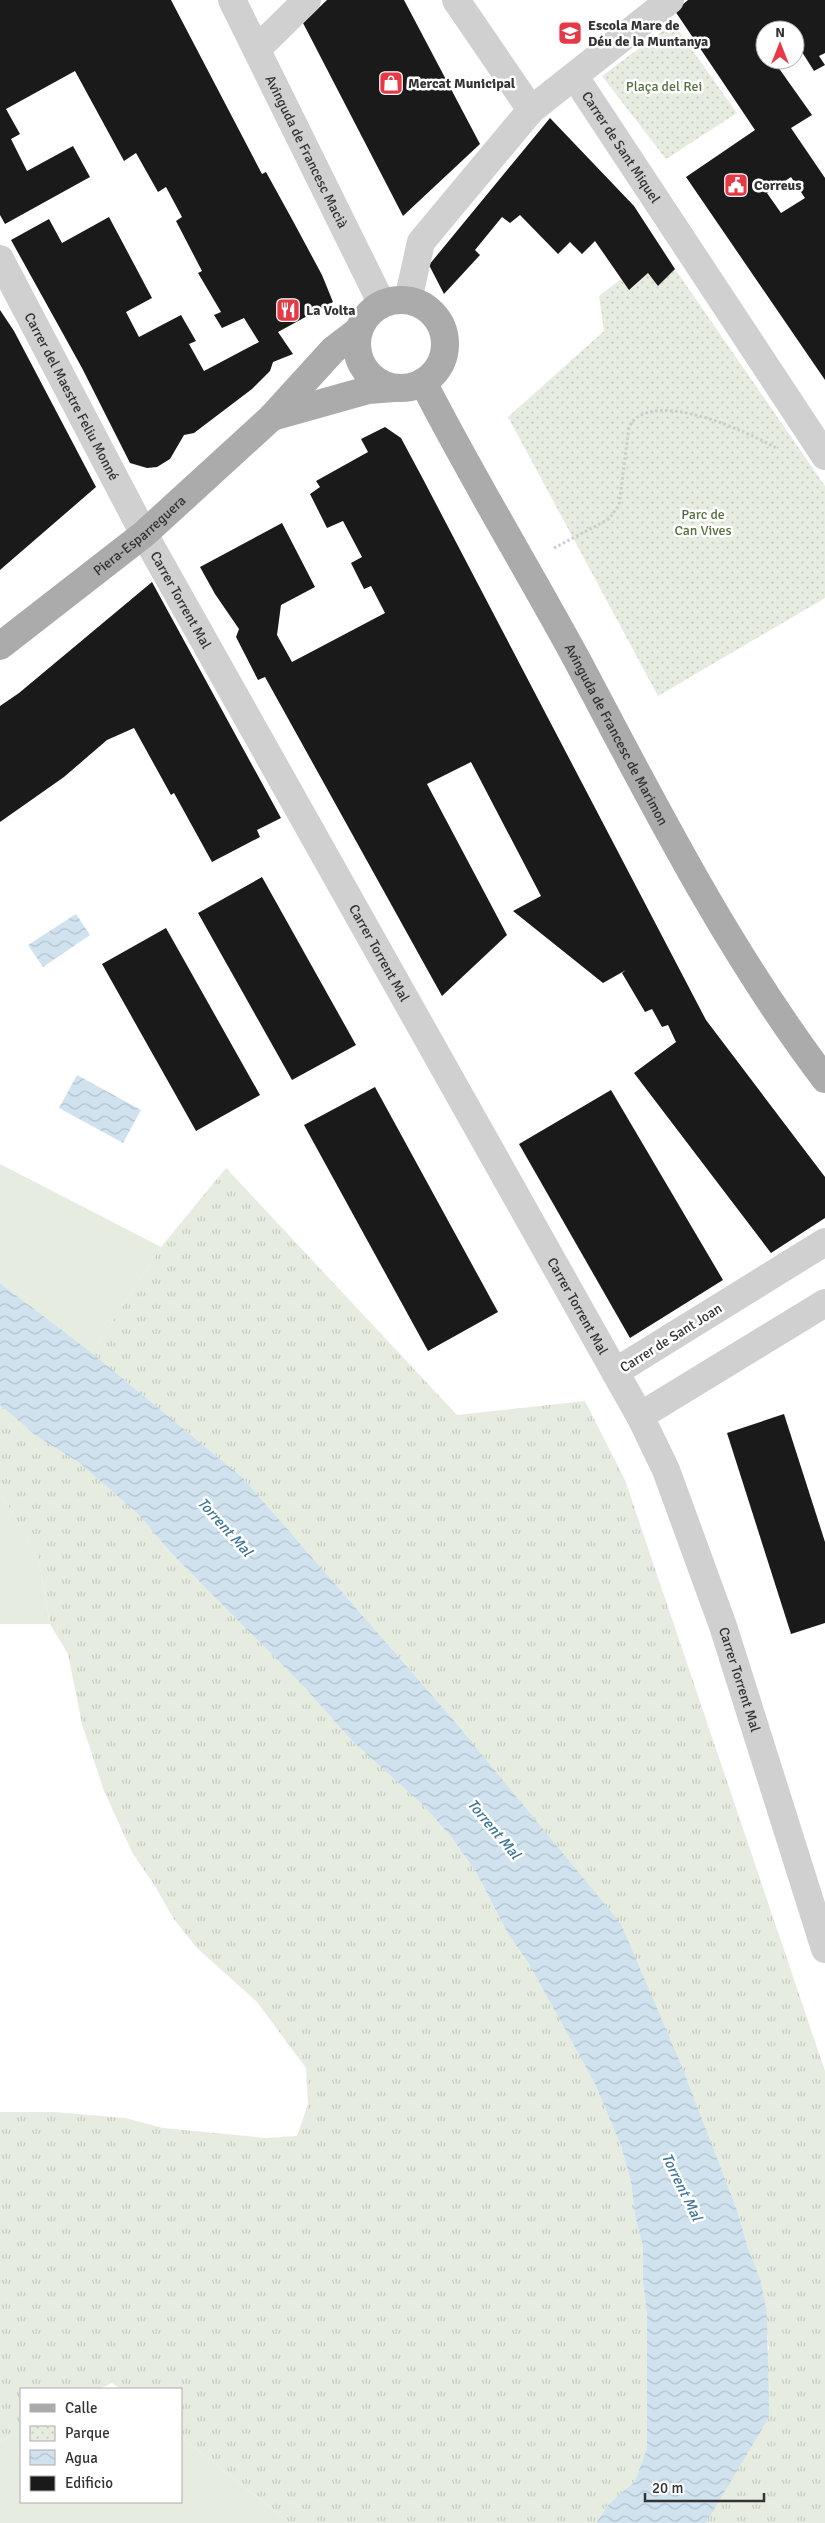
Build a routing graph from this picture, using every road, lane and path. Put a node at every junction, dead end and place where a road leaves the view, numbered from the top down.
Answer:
1 (232, 0) edge
2 (307, 0) edge
3 (456, 0) edge
4 (670, 0) edge
5 (257, 49) junction
6 (575, 77) junction
7 (531, 110) junction
8 (0, 258) edge
9 (408, 300) junction
10 (382, 304) junction
11 (358, 330) junction
12 (423, 382) junction
13 (394, 388) junction
14 (272, 417) junction
15 (784, 453) dead end
16 (825, 456) edge
17 (144, 534) junction
18 (525, 564) junction
19 (0, 646) edge
20 (825, 1079) edge
21 (825, 1242) edge
22 (825, 1303) edge
23 (615, 1372) junction
24 (640, 1416) junction
25 (822, 1932) edge

1 - 5 street, Avinguda de Francesc Macià
2 - 5 street
3 - 7 street
4 - 6 street
5 - 10 street, Avinguda de Francesc Macià
6 - 7 street, Carrer de Sant Miquel
6 - 16 street, Carrer de Sant Miquel
7 - 9 street, Carrer de Sant Miquel
8 - 17 street, Carrer del Maestre Feliu Monné
9 - 10 main road
9 - 12 main road
10 - 11 main road
11 - 13 main road
11 - 14 main road, Piera-Esparreguera
12 - 13 main road
12 - 18 main road, Avinguda de Francesc de Marimon
13 - 14 main road, Piera-Esparreguera
14 - 17 main road, Piera-Esparreguera
15 - 18 path
17 - 19 main road, Piera-Esparreguera
17 - 23 street, Carrer Torrent Mal
18 - 20 main road, Avinguda de Francesc de Marimon
21 - 23 street, Carrer de Sant Joan
22 - 24 street
23 - 24 street, Carrer de Sant Joan
24 - 25 street, Carrer Torrent Mal

